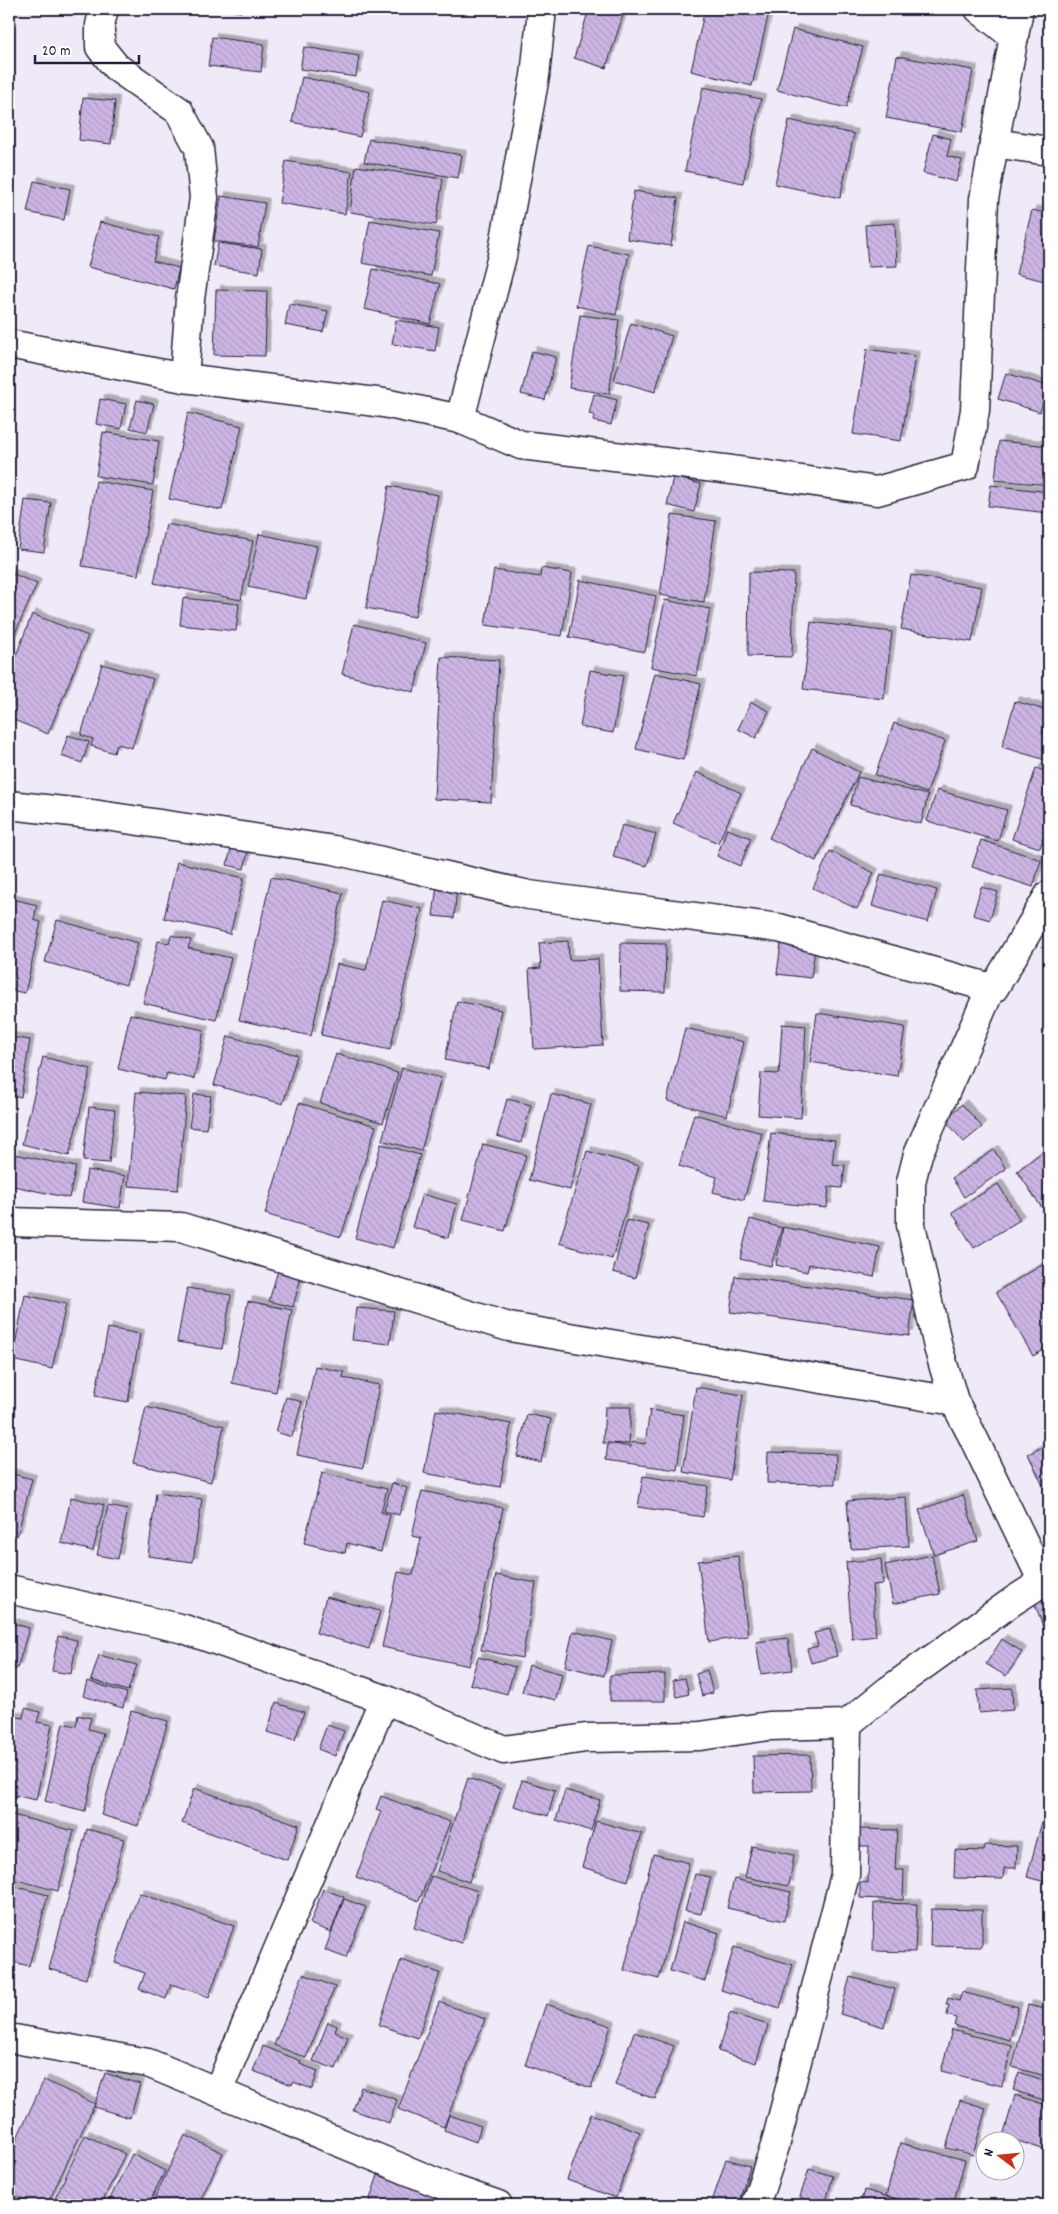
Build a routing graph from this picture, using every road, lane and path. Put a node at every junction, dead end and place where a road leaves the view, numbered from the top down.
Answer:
1 (104, 9) edge
2 (542, 9) edge
3 (979, 9) edge
4 (1019, 9) edge
5 (1014, 37) junction
6 (994, 142) junction
7 (1049, 151) edge
8 (9, 344) edge
9 (184, 378) junction
10 (460, 419) junction
11 (9, 806) edge
12 (1049, 895) edge
13 (991, 988) junction
14 (9, 1222) edge
15 (954, 1401) junction
16 (1046, 1580) edge
17 (9, 1589) edge
18 (384, 1699) junction
19 (847, 1724) junction
20 (9, 2038) edge
21 (218, 2091) junction
22 (498, 2205) edge
23 (755, 2205) edge

1 - 9 street
2 - 10 street
3 - 5 street
4 - 5 street
5 - 6 street
6 - 7 street
6 - 10 street
8 - 9 street
9 - 10 street
11 - 13 street
12 - 13 street
13 - 15 street
14 - 15 street
15 - 16 street
16 - 19 street
17 - 18 street
18 - 19 street
18 - 21 street
19 - 23 street
20 - 21 street
21 - 22 street

